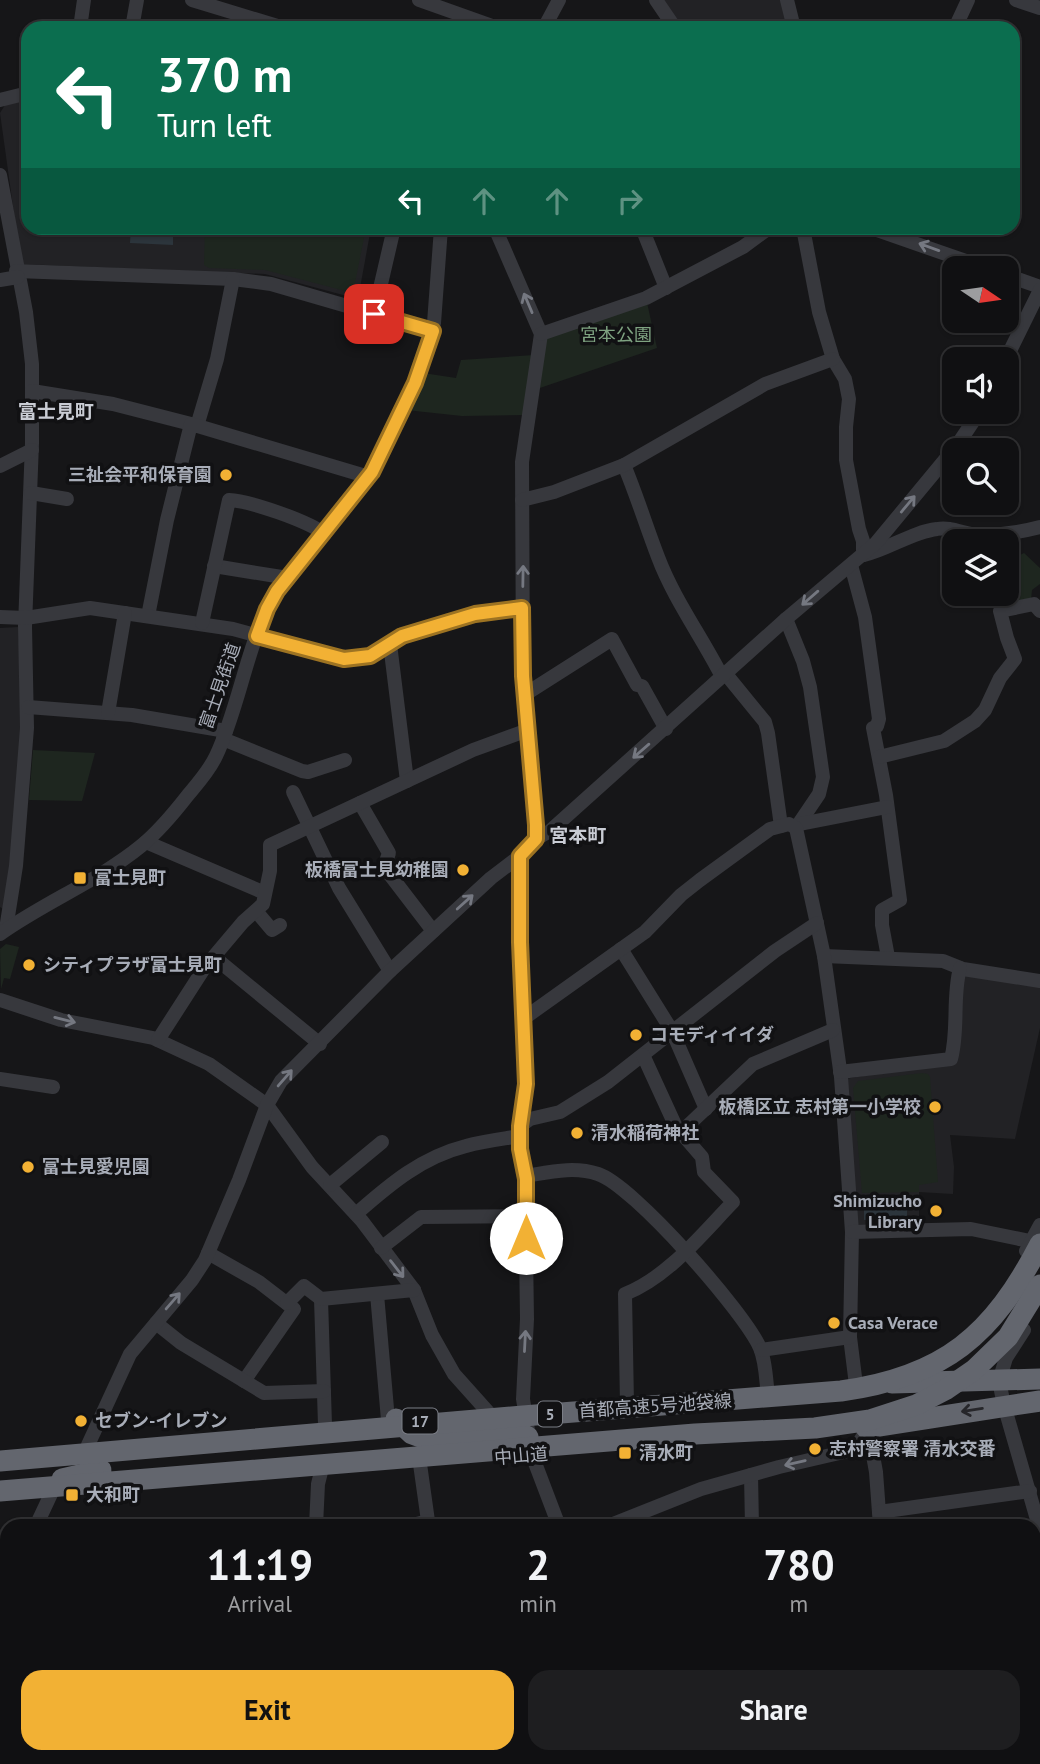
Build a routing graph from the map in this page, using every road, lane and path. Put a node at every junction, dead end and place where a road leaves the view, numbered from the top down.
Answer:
1 (84, 0) edge
2 (137, 0) edge
3 (192, 0) edge
4 (419, 0) edge
5 (559, 0) edge
6 (656, 0) edge
7 (787, 0) edge
8 (968, 0) edge
9 (1016, 0) edge
10 (1040, 8) edge
11 (81, 21) edge
12 (133, 21) edge
13 (261, 21) edge
14 (478, 21) edge
15 (548, 21) edge
16 (670, 21) edge
17 (792, 21) edge
18 (958, 21) edge
19 (21, 95) edge
20 (0, 100) edge
21 (0, 175) edge
22 (392, 235) edge
23 (440, 235) edge
24 (498, 235) edge
25 (645, 235) edge
26 (759, 235) edge
27 (804, 235) edge
28 (895, 235) edge
29 (953, 256) edge
30 (17, 274) junction
31 (233, 279) junction
32 (0, 280) edge
33 (1019, 280) edge
34 (666, 288) junction
35 (1040, 289) edge
36 (374, 314) junction
37 (433, 331) junction
38 (541, 334) junction
39 (1012, 347) edge
40 (833, 359) junction
41 (32, 391) junction
42 (971, 424) edge
43 (194, 425) junction
44 (32, 450) junction
45 (0, 466) edge
46 (624, 466) junction
47 (369, 477) junction
48 (31, 493) junction
49 (67, 499) dead end
50 (522, 500) junction
51 (1040, 527) edge
52 (325, 534) junction
53 (863, 555) junction
54 (851, 565) junction
55 (214, 566) junction
56 (288, 578) junction
57 (522, 608) junction
58 (1040, 611) edge
59 (125, 613) junction
60 (148, 616) junction
61 (0, 617) edge
62 (26, 618) junction
63 (786, 619) junction
64 (202, 624) junction
65 (257, 636) junction
66 (390, 643) junction
67 (725, 673) junction
68 (524, 695) junction
69 (28, 707) junction
70 (108, 713) junction
71 (666, 729) junction
72 (528, 730) junction
73 (224, 735) junction
74 (879, 757) junction
75 (345, 760) dead end
76 (407, 781) junction
77 (293, 792) dead end
78 (360, 803) junction
79 (887, 807) junction
80 (310, 825) junction
81 (793, 826) junction
82 (536, 839) junction
83 (146, 842) junction
84 (520, 856) junction
85 (265, 893) junction
86 (256, 911) junction
87 (817, 923) junction
88 (280, 925) dead end
89 (433, 931) junction
90 (3, 932) edge
91 (621, 949) junction
92 (824, 956) junction
93 (214, 957) junction
94 (888, 957) junction
95 (960, 968) junction
96 (390, 971) junction
97 (1040, 981) edge
98 (0, 1000) edge
99 (523, 1019) junction
100 (833, 1030) junction
101 (672, 1031) junction
102 (158, 1040) junction
103 (320, 1044) junction
104 (643, 1055) junction
105 (840, 1072) junction
106 (0, 1079) edge
107 (53, 1087) dead end
108 (267, 1105) junction
109 (706, 1109) junction
110 (520, 1131) junction
111 (680, 1133) junction
112 (382, 1142) dead end
113 (525, 1176) junction
114 (330, 1185) junction
115 (356, 1214) junction
116 (526, 1216) junction
117 (1040, 1225) edge
118 (852, 1232) junction
119 (1037, 1243) edge
120 (381, 1248) junction
121 (685, 1251) junction
122 (208, 1252) junction
123 (1040, 1285) edge
124 (414, 1290) junction
125 (377, 1294) junction
126 (321, 1299) junction
127 (287, 1303) junction
128 (1040, 1304) edge
129 (156, 1322) junction
130 (850, 1337) junction
131 (761, 1350) junction
132 (1040, 1380) edge
133 (244, 1381) junction
134 (999, 1381) junction
135 (856, 1386) junction
136 (324, 1391) junction
137 (768, 1396) junction
138 (1040, 1401) edge
139 (626, 1404) junction
140 (1003, 1405) junction
141 (524, 1409) junction
142 (488, 1412) junction
143 (392, 1420) junction
144 (325, 1425) junction
145 (867, 1428) junction
146 (695, 1434) junction
147 (529, 1442) junction
148 (88, 1445) junction
149 (0, 1457) edge
150 (419, 1464) junction
151 (321, 1472) junction
152 (751, 1475) junction
153 (1030, 1491) junction
154 (0, 1494) edge
155 (51, 1494) junction
156 (1038, 1512) edge
157 (39, 1519) edge
158 (316, 1519) edge
159 (429, 1519) edge
160 (556, 1519) edge
161 (626, 1519) edge
162 (752, 1519) edge
163 (880, 1519) edge

1 - 11 street
2 - 12 street
3 - 13 street
4 - 14 street
5 - 15 street
6 - 16 street
7 - 17 street
8 - 18 street
9 - 10 street
19 - 20 street
21 - 30 street
22 - 36 street
23 - 37 street, 富士見街道
38 -> 24 street
25 - 34 street
26 - 34 street
27 - 40 street
29 -> 28 street
30 - 31 street
30 - 32 street
30 - 41 street
31 - 36 street
31 - 43 street
33 - 35 street
34 - 38 street
35 - 39 street
36 - 37 street
37 - 47 street, 富士見街道
38 - 50 street
40 - 46 street
40 - 53 street
41 - 43 street
41 - 44 street
53 -> 42 street
43 - 47 street
43 - 60 street
44 - 45 street
44 - 48 street
46 - 50 street
46 - 67 street
47 - 52 street, 富士見街道
48 - 49 street
48 - 62 street
57 -> 50 street
51 - 53 street
52 - 55 street
52 - 56 street, 富士見街道
53 - 54 street
54 -> 63 street
54 - 74 street
55 - 56 street
55 - 64 street
56 - 65 street, 富士見街道
57 - 66 street
57 - 68 street
58 - 74 street
59 - 60 street
59 - 62 street
59 - 70 street
60 - 64 street
61 - 62 street
62 - 69 street
63 - 67 street
63 - 81 street
64 - 65 street
65 - 66 street
65 - 73 street, 富士見街道
66 - 76 street
67 - 71 street
67 - 81 street
68 - 71 street
68 - 72 street
69 - 70 street
69 - 90 street
70 - 73 street
71 -> 82 street
72 - 76 street
72 - 82 street
73 - 75 street
73 - 83 street, 富士見街道
74 - 79 street
76 - 78 street
77 - 80 street
78 - 80 street
78 - 89 street
79 - 81 street
79 - 94 street
80 - 85 street
80 - 96 street
81 - 87 street
81 - 91 street
82 - 84 street
83 - 85 street
83 - 90 street, 富士見街道
89 -> 84 street
84 - 99 street
85 - 86 street
86 - 88 street
86 - 93 street
87 - 92 street
87 - 101 street
89 - 96 street
91 - 99 street
91 - 101 street
92 - 94 street
92 - 100 street
93 - 102 street
93 - 103 street
94 - 95 street
95 - 97 street
95 - 105 street
96 - 103 street
98 -> 102 street
99 - 110 street
100 - 105 street
100 - 109 street
101 - 104 street
101 - 109 street
102 - 108 street
108 -> 103 street
104 - 110 street
104 - 111 street
105 - 118 street
106 - 107 street
108 - 114 street
108 - 122 street
109 - 111 street
110 - 113 street
110 - 115 street
111 - 121 street
112 - 114 street
113 - 116 street
113 - 121 street
114 - 115 street
115 - 120 street
116 - 120 street
141 -> 116 street
117 - 119 street
118 - 119 street
118 - 130 street
119 - 135 street
119 - 135 highway, 首都高速5号池袋線 / 5, bridge
120 -> 124 street
121 - 131 street
121 - 139 street
122 - 127 street
129 -> 122 street
123 - 146 highway, 首都高速5号池袋線 / 5, bridge
124 - 125 street
124 - 142 street
125 - 126 street
125 - 143 street
126 - 127 street
126 - 136 street
127 - 133 street
128 - 134 street
129 - 133 street
129 - 148 street
130 - 131 street
130 - 135 street
131 - 137 street
132 - 134 highway, 17
133 - 136 street
134 - 135 highway, 17
134 - 140 street
135 - 137 highway, 17
135 - 149 highway, 首都高速5号池袋線 / 5, bridge
136 - 144 street
137 - 139 highway, 17
138 - 140 highway, 中山道
139 - 141 highway, 17
140 -> 145 highway, 中山道
140 - 153 street
141 - 142 highway, 17
141 - 147 street
142 - 143 highway, 17
143 - 144 highway, 17
143 - 147 highway
144 - 148 highway, 17
145 - 147 highway, 中山道
145 -> 152 street
145 - 163 street
146 - 154 highway, 首都高速5号池袋線 / 5, bridge
146 - 154 highway, 5
147 - 150 highway, 中山道
147 - 160 street
148 - 149 highway, 17
150 - 151 highway, 中山道
150 - 159 street
151 - 155 highway, 中山道
151 - 158 street
152 - 161 street
152 - 162 street
153 - 156 street
153 - 163 street
154 - 155 highway, 中山道
155 - 157 street

